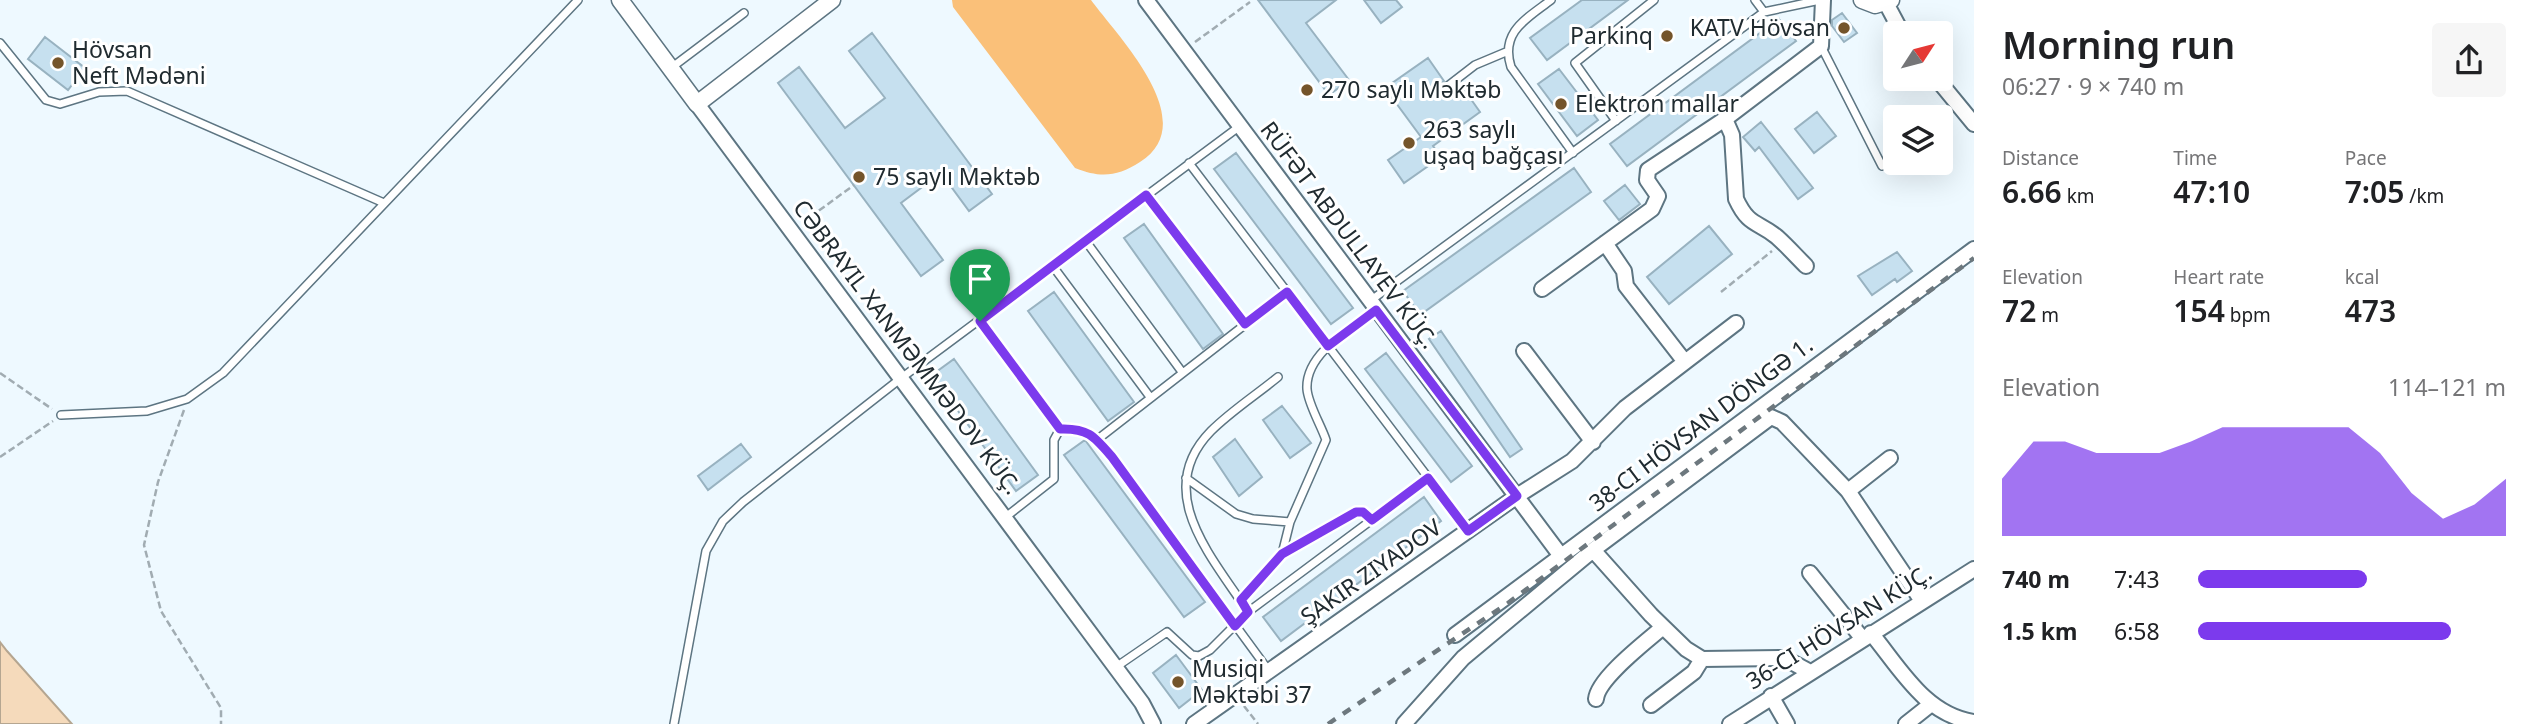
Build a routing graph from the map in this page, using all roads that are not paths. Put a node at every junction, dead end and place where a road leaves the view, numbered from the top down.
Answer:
1 (578, 0) edge
2 (620, 0) edge
3 (832, 0) edge
4 (1146, 0) edge
5 (1551, 0) edge
6 (1654, 0) edge
7 (1755, 0) edge
8 (1821, 0) edge
9 (1863, 1) edge
10 (1889, 2) edge
11 (1540, 3) edge
12 (1764, 12) junction
13 (744, 13) dead end
14 (1897, 21) edge
15 (0, 43) edge
16 (1821, 46) junction
17 (1506, 52) junction
18 (670, 68) junction
19 (1947, 91) edge
20 (1440, 92) dead end
21 (697, 104) junction
22 (1725, 119) junction
23 (1616, 121) junction
24 (1974, 124) edge
25 (1240, 125) junction
26 (1573, 153) junction
27 (1189, 163) junction
28 (1882, 166) dead end
29 (1146, 195) junction
30 (384, 204) junction
31 (1085, 240) junction
32 (1605, 243) junction
33 (1974, 249) edge
34 (1052, 265) junction
35 (1806, 266) dead end
36 (1542, 289) dead end
37 (1287, 292) junction
38 (1373, 305) junction
39 (980, 321) junction
40 (1736, 323) dead end
41 (1245, 324) junction
42 (1328, 346) junction
43 (1524, 351) dead end
44 (1685, 362) junction
45 (1182, 372) junction
46 (1278, 377) dead end
47 (900, 379) junction
48 (1150, 397) junction
49 (61, 415) road end
50 (1060, 429) junction
51 (1098, 439) junction
52 (1593, 442) junction
53 (1890, 458) dead end
54 (1186, 478) junction
55 (1428, 478) junction
56 (1848, 491) junction
57 (1517, 496) junction
58 (1007, 516) junction
59 (1372, 520) junction
60 (1290, 522) junction
61 (1468, 531) junction
62 (1593, 550) junction
63 (1282, 554) junction
64 (1561, 556) junction
65 (1974, 569) edge
66 (1810, 573) dead end
67 (1241, 600) junction
68 (1922, 601) junction
69 (1248, 612) junction
70 (1235, 626) junction
71 (1663, 626) junction
72 (1455, 635) dead end
73 (1866, 636) junction
74 (1702, 659) junction
75 (1116, 667) junction
76 (1269, 671) junction
77 (1810, 672) junction
78 (1771, 696) junction
79 (1596, 699) dead end
80 (1651, 705) dead end
81 (1930, 705) junction
82 (1974, 722) edge
83 (674, 724) edge
84 (1153, 724) edge
85 (1194, 724) edge
86 (1404, 724) edge
87 (1730, 724) edge
88 (1787, 724) edge
89 (1906, 724) edge

1 - 30 lane
2 - 18 street
3 - 21 street
4 - 25 street, RÜFƏT ABDULLAYEV KÜÇ.
5 - 11 lane
6 - 23 lane
7 - 12 lane
8 - 12 lane
8 - 16 street
9 - 10 street
10 - 14 street
11 - 17 lane
12 - 23 lane
13 - 18 lane
15 - 30 lane
16 - 22 street
16 - 28 lane
17 - 20 lane
17 - 26 lane
18 - 21 street
19 - 24 street
21 - 47 street
22 - 32 street
22 - 35 street
23 - 26 lane
25 - 27 lane
25 - 38 street, RÜFƏT ABDULLAYEV KÜÇ.
26 - 38 lane
27 - 29 lane
27 - 37 lane
29 - 31 lane
29 - 41 lane
30 - 49 lane
31 - 34 lane
31 - 45 lane
32 - 36 street
32 - 44 street
33 - 64 street, 38-CI HÖVSAN DÖNGƏ 1.
34 - 39 lane
34 - 48 lane
37 - 41 lane
37 - 42 lane
38 - 42 lane
38 - 57 street, RÜFƏT ABDULLAYEV KÜÇ.
39 - 47 lane
39 - 50 lane
40 - 44 street, ŞAKIR ZIYADOV
41 - 45 lane
42 - 55 lane
42 - 60 lane
43 - 52 street
44 - 52 street, ŞAKIR ZIYADOV
45 - 48 lane
46 - 54 lane
47 - 58 street
47 - 83 lane
48 - 51 lane
50 - 51 lane
50 - 58 lane
51 - 70 lane
52 - 57 street, ŞAKIR ZIYADOV
53 - 56 street
54 - 60 lane
54 - 67 lane
55 - 59 lane
55 - 61 lane
56 - 62 street
56 - 68 street
57 - 61 street, ŞAKIR ZIYADOV
57 - 64 street, RÜFƏT ABDULLAYEV KÜÇ.
58 - 75 street
59 - 63 lane
59 - 69 lane
60 - 63 lane
61 - 76 street, ŞAKIR ZIYADOV
62 - 71 street
62 - 86 street
63 - 67 lane
64 - 72 street, 38-CI HÖVSAN DÖNGƏ 1.
65 - 68 street
66 - 73 street
67 - 69 lane
68 - 73 street
69 - 70 lane
70 - 75 lane
70 - 76 lane
71 - 74 street
71 - 79 street
73 - 77 street
73 - 81 street
74 - 77 street
74 - 80 street
75 - 84 street
76 - 85 street, ŞAKIR ZIYADOV
77 - 78 street
78 - 87 street
78 - 88 street
81 - 82 street
81 - 89 street

